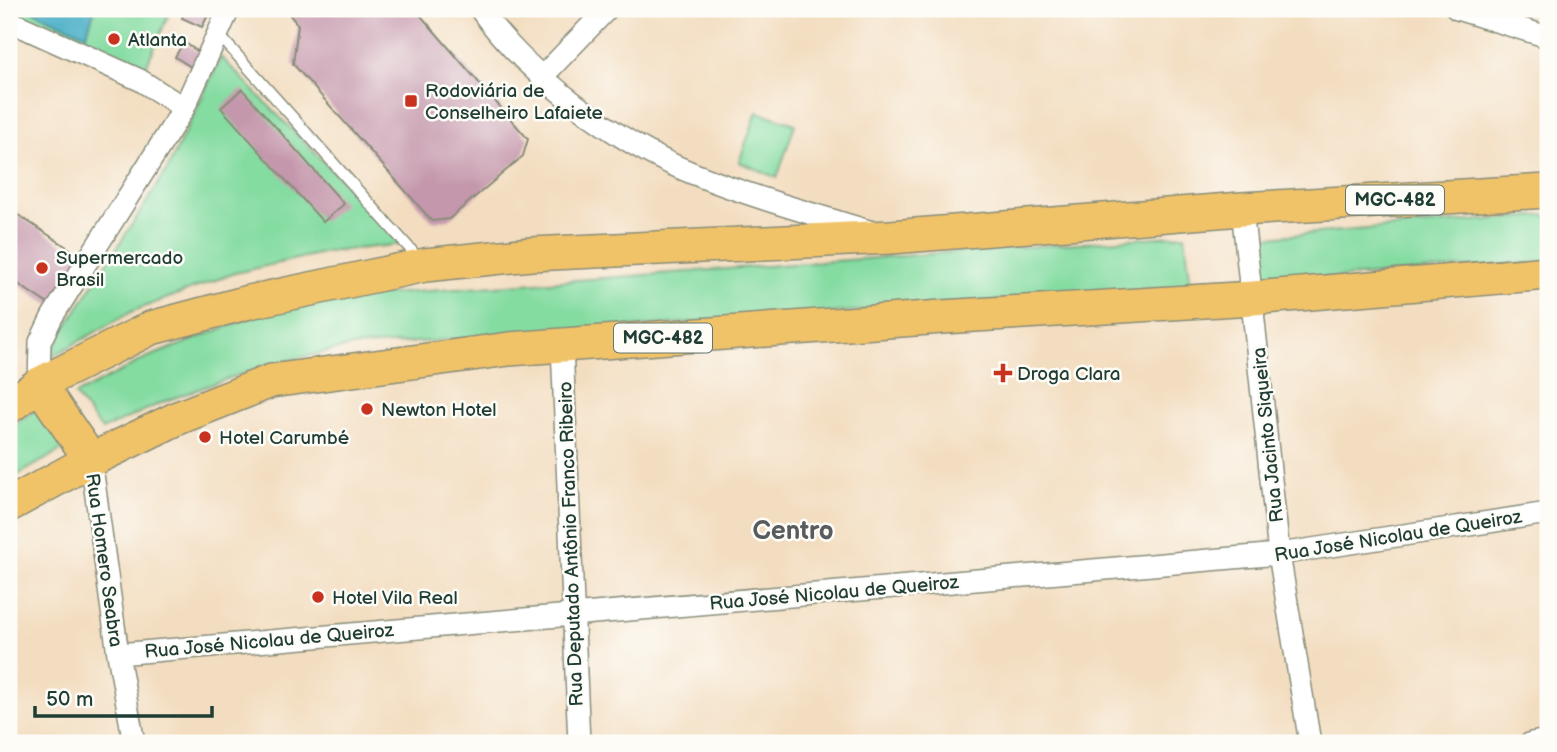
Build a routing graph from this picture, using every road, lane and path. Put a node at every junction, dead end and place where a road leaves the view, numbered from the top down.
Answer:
1 (229, 9) edge
2 (480, 9) edge
3 (607, 9) edge
4 (1457, 9) edge
5 (9, 21) edge
6 (219, 35) junction
7 (1548, 37) edge
8 (542, 77) junction
9 (184, 108) junction
10 (1548, 191) edge
11 (1242, 209) junction
12 (891, 237) junction
13 (425, 265) junction
14 (1548, 273) edge
15 (1253, 298) junction
16 (562, 346) junction
17 (39, 384) junction
18 (9, 407) edge
19 (91, 460) junction
20 (9, 505) edge
21 (1548, 513) edge
22 (1279, 554) junction
23 (572, 614) junction
24 (118, 654) junction
25 (1548, 740) edge
26 (134, 743) edge
27 (579, 743) edge
28 (1310, 743) edge
29 (1531, 743) edge

1 - 6 street
2 - 8 street
3 - 8 street
4 - 7 street
5 - 9 street
6 - 9 street
6 - 13 lane
8 - 12 street
9 - 17 street
10 - 11 highway, MGC-482
11 - 12 highway, MGC-482
11 - 15 street, Rua Jacinto Siqueira
12 - 13 highway, MGC-482
13 - 17 highway, MGC-482
14 - 15 highway, MGC-482
15 - 16 highway, MGC-482
15 - 22 street, Rua Jacinto Siqueira
16 - 19 highway, MGC-482
16 - 23 street, Rua Deputado Antônio Franco Ribeiro
17 - 18 highway, MGC-482
17 - 19 highway
19 - 20 highway, MGC-482
19 - 24 street, Rua Homero Seabra
21 - 22 street, Rua José Nicolau de Queiroz
22 - 23 street, Rua José Nicolau de Queiroz
22 - 28 street, Rua Jacinto Siqueira
23 - 24 street, Rua José Nicolau de Queiroz
23 - 27 street, Rua Deputado Antônio Franco Ribeiro
24 - 26 street, Rua Homero Seabra
25 - 29 street

